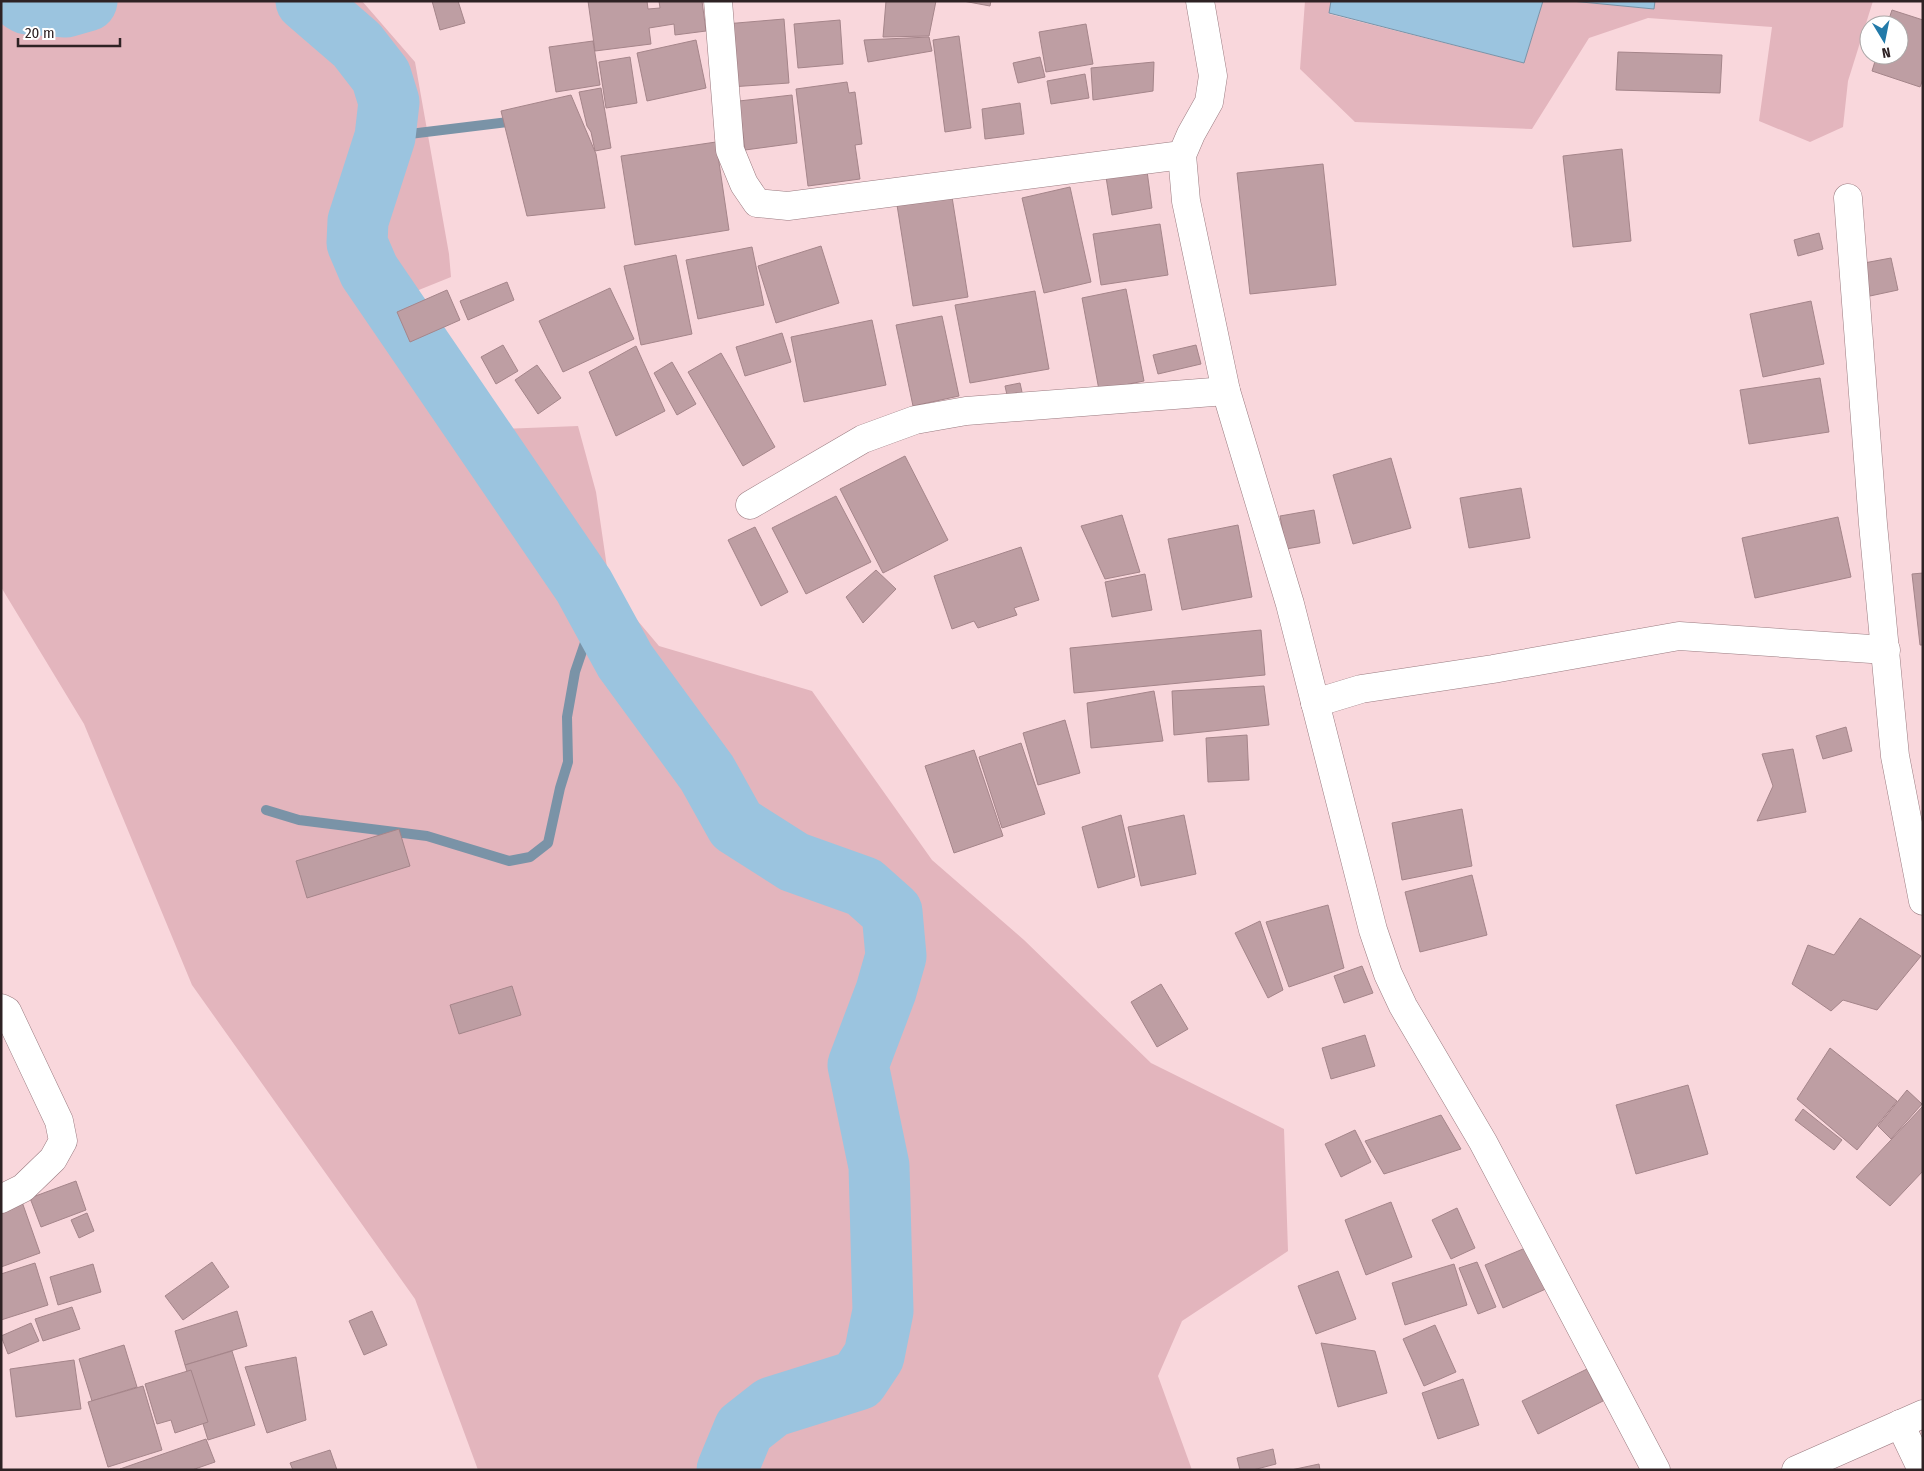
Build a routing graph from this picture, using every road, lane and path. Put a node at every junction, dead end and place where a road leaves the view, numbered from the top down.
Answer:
1 (718, 1) edge
2 (1200, 1) edge
3 (1182, 155) junction
4 (1848, 198) dead end
5 (1226, 391) junction
6 (750, 505) dead end
7 (1886, 650) junction
8 (1315, 703) junction
9 (1923, 901) edge
10 (1, 1008) edge
11 (1, 1199) edge
12 (1911, 1419) edge
13 (1656, 1470) edge
14 (1796, 1470) edge
15 (1922, 1470) edge

1 - 3 street
2 - 3 street
3 - 5 street
4 - 7 street
5 - 6 street
5 - 8 street
7 - 8 street
7 - 9 street
8 - 13 street
10 - 11 street
12 - 14 street
12 - 15 street

